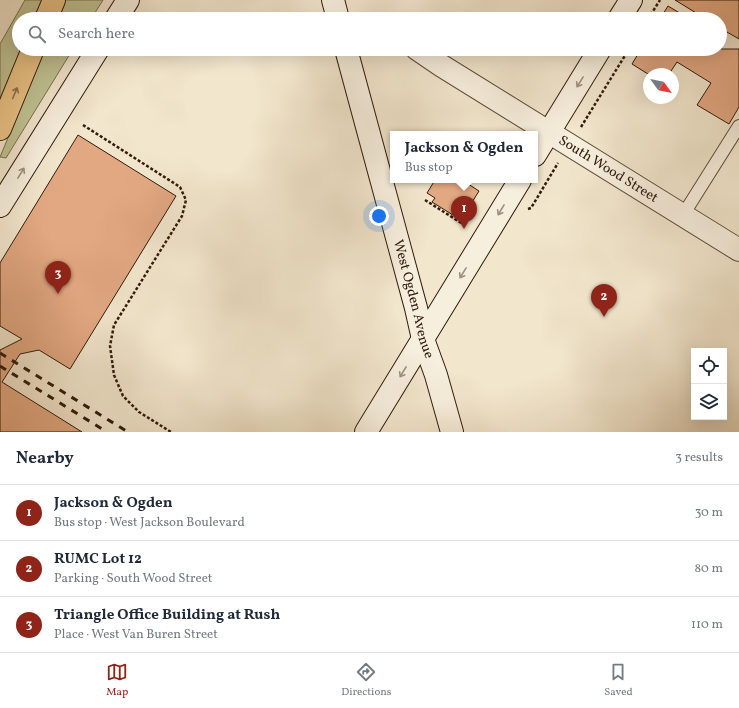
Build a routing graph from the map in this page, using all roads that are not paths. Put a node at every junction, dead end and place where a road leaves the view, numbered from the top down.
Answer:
1 (54, 0) edge
2 (128, 0) edge
3 (333, 0) edge
4 (631, 0) edge
5 (49, 12) edge
6 (120, 12) edge
7 (336, 12) edge
8 (623, 12) edge
9 (30, 56) edge
10 (94, 56) edge
11 (348, 56) edge
12 (427, 56) edge
13 (596, 56) edge
14 (739, 126) edge
15 (0, 129) edge
16 (549, 132) junction
17 (538, 150) edge
18 (518, 183) edge
19 (0, 206) edge
20 (683, 216) junction
21 (739, 250) edge
22 (423, 339) junction
23 (366, 432) edge
24 (452, 432) edge

1 - 5 highway
2 - 6 street
3 - 7 street
4 - 8 street
15 -> 9 highway
19 -> 10 street
11 - 22 street, West Ogden Avenue
12 - 16 street, South Wood Street
13 -> 16 street
14 - 20 lane
16 - 17 street
16 - 20 street, South Wood Street
18 -> 22 street
20 - 21 street, South Wood Street
22 -> 23 street
22 - 24 street, West Ogden Avenue

